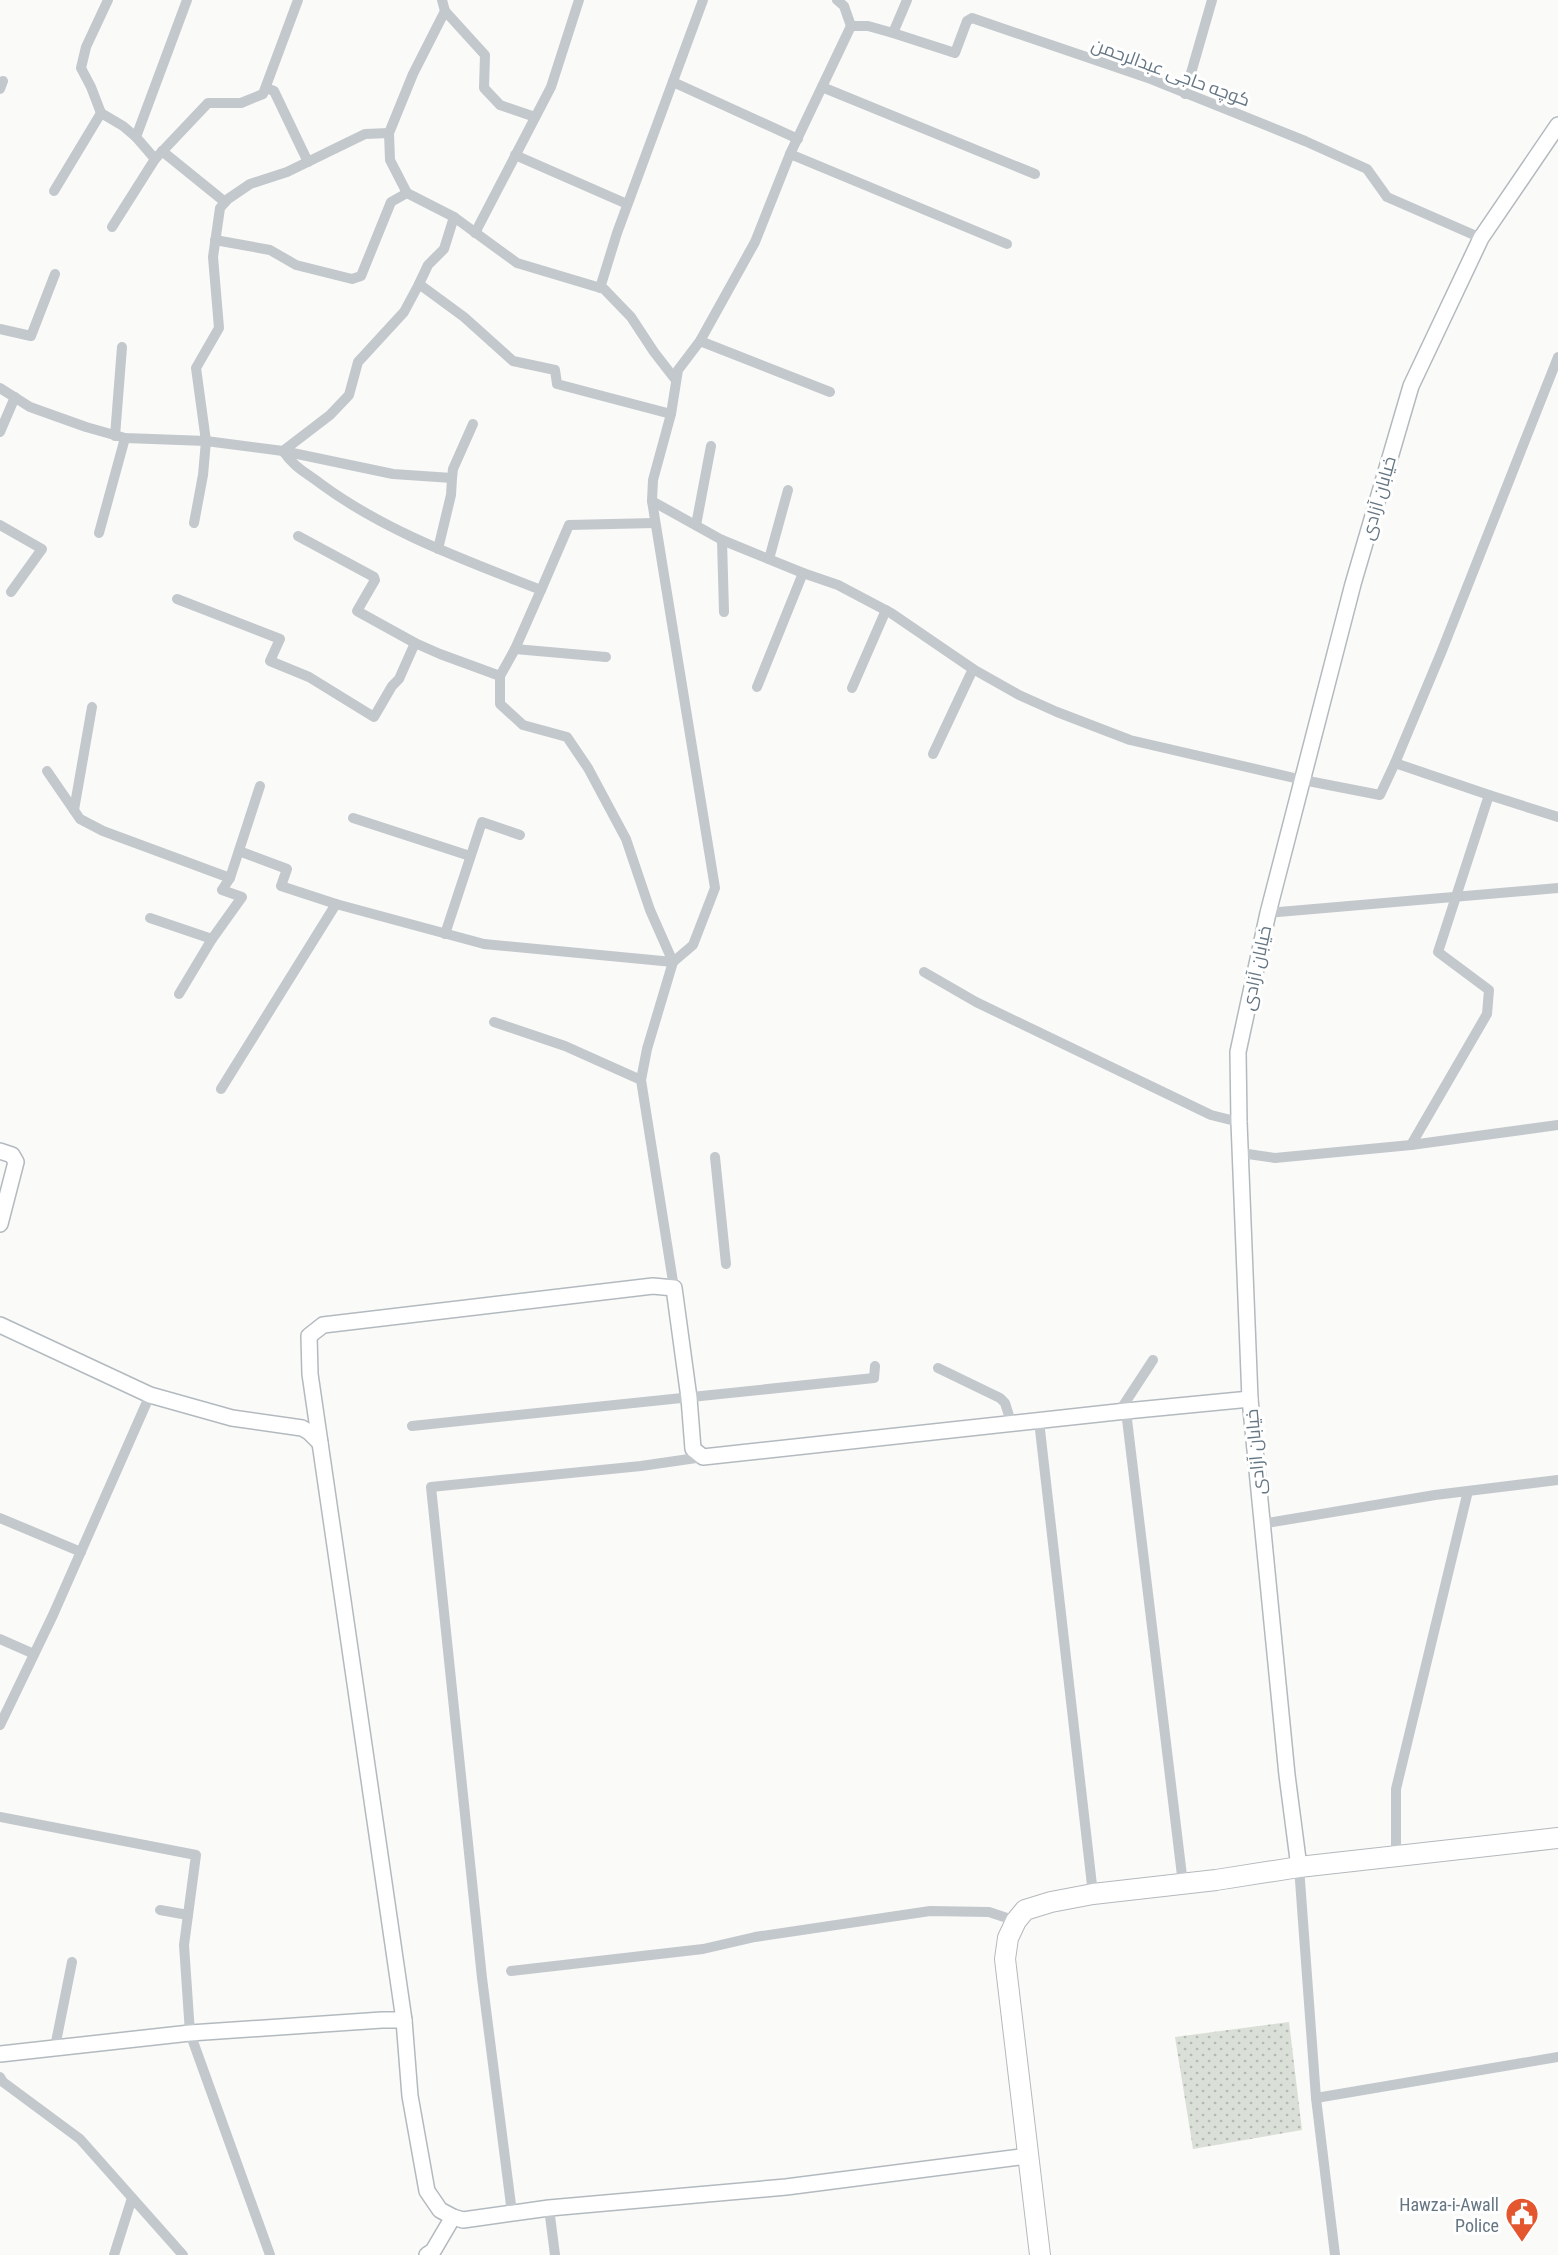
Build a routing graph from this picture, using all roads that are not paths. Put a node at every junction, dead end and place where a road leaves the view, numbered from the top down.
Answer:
1 (108, 0) edge
2 (187, 0) edge
3 (298, 0) edge
4 (579, 0) edge
5 (703, 0) edge
6 (837, 0) edge
7 (907, 0) edge
8 (1212, 0) edge
9 (443, 5) edge
10 (851, 26) junction
11 (893, 33) junction
12 (673, 82) junction
13 (822, 87) junction
14 (266, 88) junction
15 (1185, 94) junction
16 (101, 113) junction
17 (535, 117) junction
18 (1556, 132) edge
19 (389, 133) junction
20 (136, 137) junction
21 (798, 139) junction
22 (790, 154) junction
23 (158, 155) junction
24 (515, 155) junction
25 (308, 162) junction
26 (1035, 174) dead end
27 (54, 191) dead end
28 (407, 193) junction
29 (225, 202) junction
30 (627, 204) junction
31 (454, 217) junction
32 (112, 227) dead end
33 (475, 233) junction
34 (1481, 238) junction
35 (215, 240) junction
36 (1007, 244) dead end
37 (55, 274) dead end
38 (419, 284) junction
39 (600, 288) junction
40 (0, 329) edge
41 (700, 341) junction
42 (122, 347) dead end
43 (1558, 357) edge
44 (675, 379) junction
45 (0, 388) edge
46 (830, 392) dead end
47 (15, 397) junction
48 (671, 414) junction
49 (473, 424) dead end
50 (0, 432) edge
51 (120, 437) junction
52 (206, 441) junction
53 (711, 446) dead end
54 (283, 451) junction
55 (452, 478) junction
56 (788, 490) dead end
57 (652, 501) junction
58 (194, 523) dead end
59 (655, 523) junction
60 (0, 525) edge
61 (696, 525) junction
62 (99, 533) dead end
63 (298, 536) dead end
64 (722, 540) junction
65 (438, 549) junction
66 (769, 559) junction
67 (803, 573) junction
68 (541, 590) junction
69 (11, 592) dead end
70 (177, 599) dead end
71 (886, 610) junction
72 (724, 612) dead end
73 (415, 642) junction
74 (515, 649) junction
75 (606, 657) dead end
76 (973, 669) junction
77 (500, 676) junction
78 (757, 687) dead end
79 (852, 688) dead end
80 (92, 707) dead end
81 (933, 754) dead end
82 (1395, 763) junction
83 (47, 771) dead end
84 (1303, 780) junction
85 (260, 786) dead end
86 (1489, 795) junction
87 (74, 810) junction
88 (1558, 817) edge
89 (353, 818) dead end
90 (520, 835) dead end
91 (239, 851) junction
92 (470, 856) junction
93 (230, 878) junction
94 (1558, 888) edge
95 (1456, 897) junction
96 (336, 904) junction
97 (1268, 913) junction
98 (150, 918) dead end
99 (445, 934) junction
100 (212, 939) junction
101 (673, 962) junction
102 (924, 972) dead end
103 (179, 994) dead end
104 (494, 1022) dead end
105 (641, 1080) junction
106 (221, 1089) dead end
107 (1239, 1122) junction
108 (1558, 1125) edge
109 (1411, 1145) junction
110 (0, 1151) edge
111 (1241, 1153) junction
112 (715, 1157) dead end
113 (0, 1224) edge
114 (726, 1264) dead end
115 (674, 1288) junction
116 (0, 1324) edge
117 (1153, 1360) dead end
118 (875, 1366) dead end
119 (938, 1368) dead end
120 (150, 1395) junction
121 (689, 1398) junction
122 (1250, 1400) junction
123 (1123, 1411) junction
124 (315, 1412) junction
125 (1039, 1421) junction
126 (1012, 1425) junction
127 (412, 1426) dead end
128 (302, 1428) junction
129 (320, 1443) junction
130 (703, 1457) junction
131 (1558, 1480) edge
132 (1468, 1491) junction
133 (0, 1518) edge
134 (1261, 1524) junction
135 (81, 1552) junction
136 (0, 1639) edge
137 (34, 1654) junction
138 (0, 1725) edge
139 (0, 1817) edge
140 (1557, 1842) edge
141 (1396, 1856) junction
142 (1299, 1867) junction
143 (1183, 1884) junction
144 (1093, 1894) junction
145 (160, 1910) dead end
146 (188, 1915) junction
147 (1016, 1921) junction
148 (72, 1962) dead end
149 (511, 1971) dead end
150 (404, 2020) junction
151 (190, 2033) junction
152 (55, 2047) junction
153 (0, 2054) edge
154 (1558, 2057) edge
155 (1, 2083) edge
156 (1316, 2098) junction
157 (1028, 2156) junction
158 (132, 2198) junction
159 (549, 2208) junction
160 (512, 2213) junction
161 (453, 2217) junction
162 (431, 2254) edge
163 (114, 2255) edge
164 (183, 2255) edge
165 (270, 2255) edge
166 (555, 2255) edge
167 (1040, 2255) edge
168 (1335, 2255) edge

1 - 16 street
2 - 20 street
3 - 14 street
4 - 17 street
5 - 12 street
6 - 10 street
7 - 11 street
8 - 15 street
9 - 17 street
9 - 19 street
10 - 11 street, کوچه حاجی عبدالرحمن
10 - 13 street
11 - 15 street, کوچه حاجی عبدالرحمن
12 - 21 street
12 - 30 street
13 - 21 street
13 - 26 street
14 - 23 street
14 - 25 street
15 - 34 street, کوچه حاجی عبدالرحمن
16 - 20 street
16 - 27 street
17 - 24 street
18 - 34 street, خیابان آزادی
19 - 25 street
19 - 28 street
20 - 23 street
21 - 22 street
22 - 36 street
22 - 41 street
23 - 29 street
23 - 32 street
24 - 30 street
24 - 33 street
25 - 29 street
28 - 31 street
28 - 35 street
29 - 35 street
30 - 39 street
31 - 33 street
31 - 38 street
33 - 39 street
34 - 84 street, خیابان آزادی
35 - 52 street
37 - 40 street
38 - 48 street
38 - 54 street
39 - 44 street
41 - 44 street
41 - 46 street
42 - 51 street
43 - 82 street
44 - 48 street
45 - 47 street
47 - 50 street
47 - 51 street
48 - 57 street
49 - 55 street
51 - 52 street
51 - 62 street
52 - 54 street
52 - 58 street
53 - 61 street
54 - 55 street
54 - 65 street
55 - 65 street
56 - 66 street
57 - 59 street
57 - 61 street
59 - 68 street
59 - 101 street
60 - 69 street
61 - 64 street
63 - 73 street
64 - 66 street
64 - 72 street
65 - 68 street
66 - 67 street
67 - 71 street
67 - 78 street
68 - 74 street
70 - 73 street
71 - 76 street
71 - 79 street
73 - 77 street
74 - 75 street
74 - 77 street
76 - 81 street
76 - 84 street
77 - 101 street
80 - 87 street
82 - 84 street
82 - 86 street
83 - 87 street
84 - 97 street, خیابان آزادی
85 - 91 street
86 - 88 street
86 - 95 street
87 - 93 street
89 - 92 street
90 - 92 street
91 - 93 street
91 - 96 street
92 - 99 street
93 - 100 street
94 - 95 street
95 - 97 street
95 - 109 street
96 - 99 street
96 - 106 street
97 - 107 street, خیابان آزادی
98 - 100 street
99 - 101 street
100 - 103 street
101 - 105 street
102 - 107 street
104 - 105 street
105 - 115 street
107 - 111 street, خیابان آزادی
108 - 109 street
109 - 111 street
110 - 113 street
111 - 122 street, خیابان آزادی
112 - 114 street
115 - 121 street
115 - 124 street
116 - 120 street
117 - 123 street
118 - 121 street
119 - 126 street
120 - 128 street
120 - 135 street
121 - 127 street
121 - 130 street
122 - 123 street
122 - 134 street, خیابان آزادی
123 - 125 street
123 - 143 street
124 - 128 street
124 - 129 street
125 - 126 street
125 - 144 street
126 - 130 street
128 - 129 street
129 - 150 street
130 - 160 street
131 - 132 street
132 - 134 street
132 - 141 street
133 - 135 street
134 - 142 street, خیابان آزادی
135 - 137 street
136 - 137 street
137 - 138 street
139 - 146 street
140 - 141 highway
141 - 142 highway
142 - 143 highway
142 - 156 street
143 - 144 highway
144 - 147 highway
145 - 146 street
146 - 151 street
147 - 149 street
147 - 157 highway
148 - 152 street
150 - 151 street
150 - 161 street
151 - 152 street
151 - 165 street
152 - 153 street
154 - 156 street
155 - 158 street
156 - 168 street
157 - 159 street
157 - 167 highway
158 - 163 street
158 - 164 street
159 - 160 street
159 - 166 street
160 - 161 street
161 - 162 street

